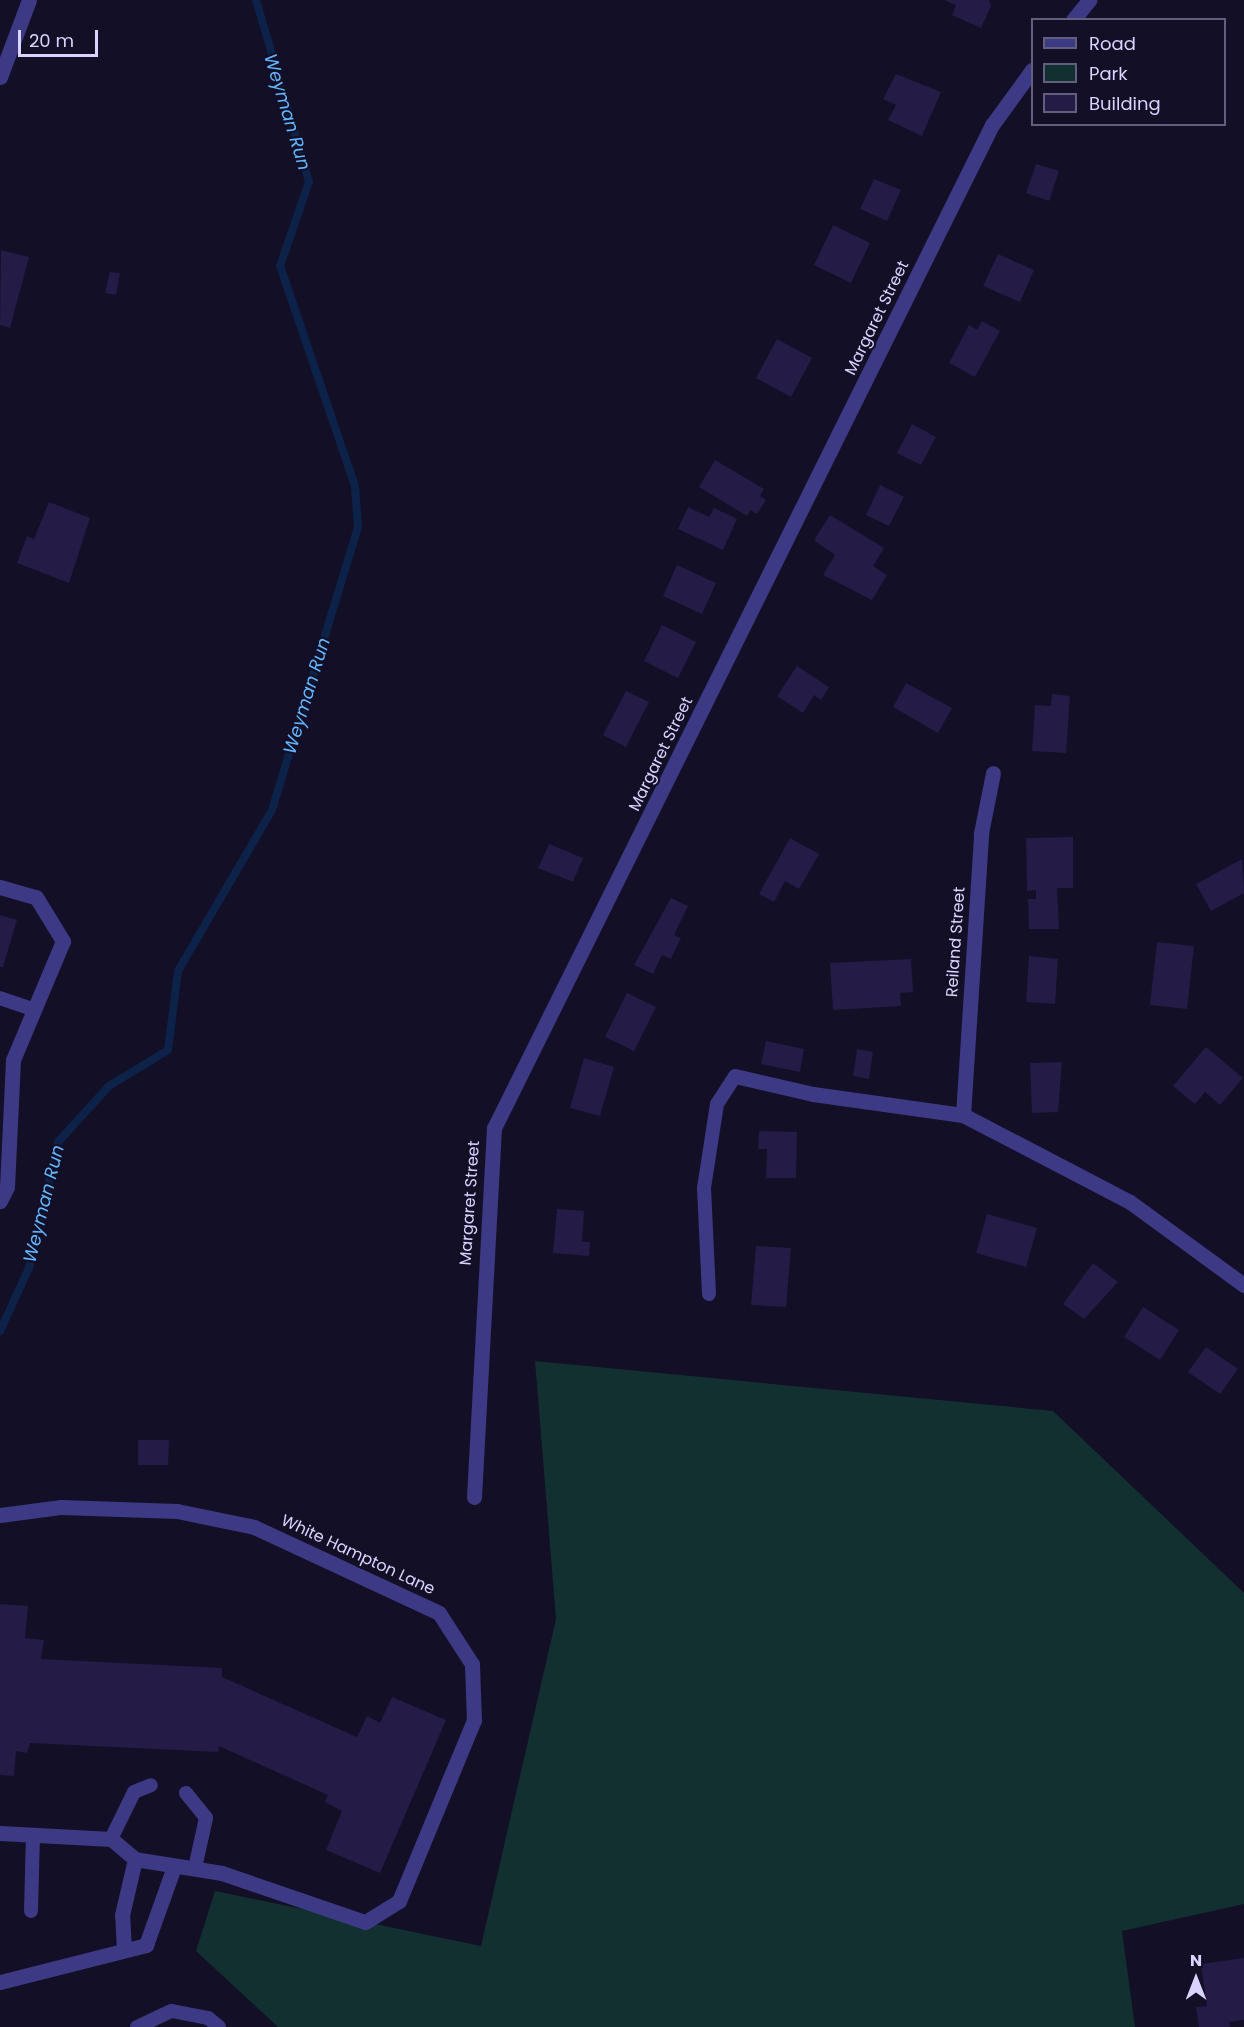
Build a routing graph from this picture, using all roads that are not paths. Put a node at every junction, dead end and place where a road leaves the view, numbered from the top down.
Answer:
1 (29, 0) edge
2 (1089, 0) edge
3 (1075, 18) edge
4 (1031, 71) edge
5 (0, 77) edge
6 (993, 773) dead end
7 (0, 887) edge
8 (0, 998) edge
9 (34, 1010) junction
10 (735, 1076) joint
11 (963, 1115) junction
12 (0, 1201) edge
13 (1244, 1285) edge
14 (709, 1294) dead end
15 (474, 1497) dead end
16 (0, 1515) edge
17 (152, 1785) dead end
18 (186, 1793) dead end
19 (0, 1833) edge
20 (33, 1835) junction
21 (111, 1839) junction
22 (135, 1859) junction
23 (174, 1867) junction
24 (195, 1868) junction
25 (31, 1911) dead end
26 (124, 1950) junction
27 (0, 1982) edge
28 (137, 2027) edge
29 (219, 2027) edge

1 - 5 street
2 - 3 street
4 - 15 street, Margaret Street
6 - 11 street, Reiland Street
7 - 9 street
8 - 9 lane
9 - 12 street
10 - 11 street
10 - 14 lane
11 - 13 street
16 - 24 street, White Hampton Lane
17 - 21 lane
18 - 24 lane
19 - 20 street
20 - 21 street
20 - 25 lane
21 - 22 street, White Hampton Lane
22 - 23 street, White Hampton Lane
22 - 26 street
23 - 24 street, White Hampton Lane
23 - 26 street
26 - 27 street
28 - 29 lane

